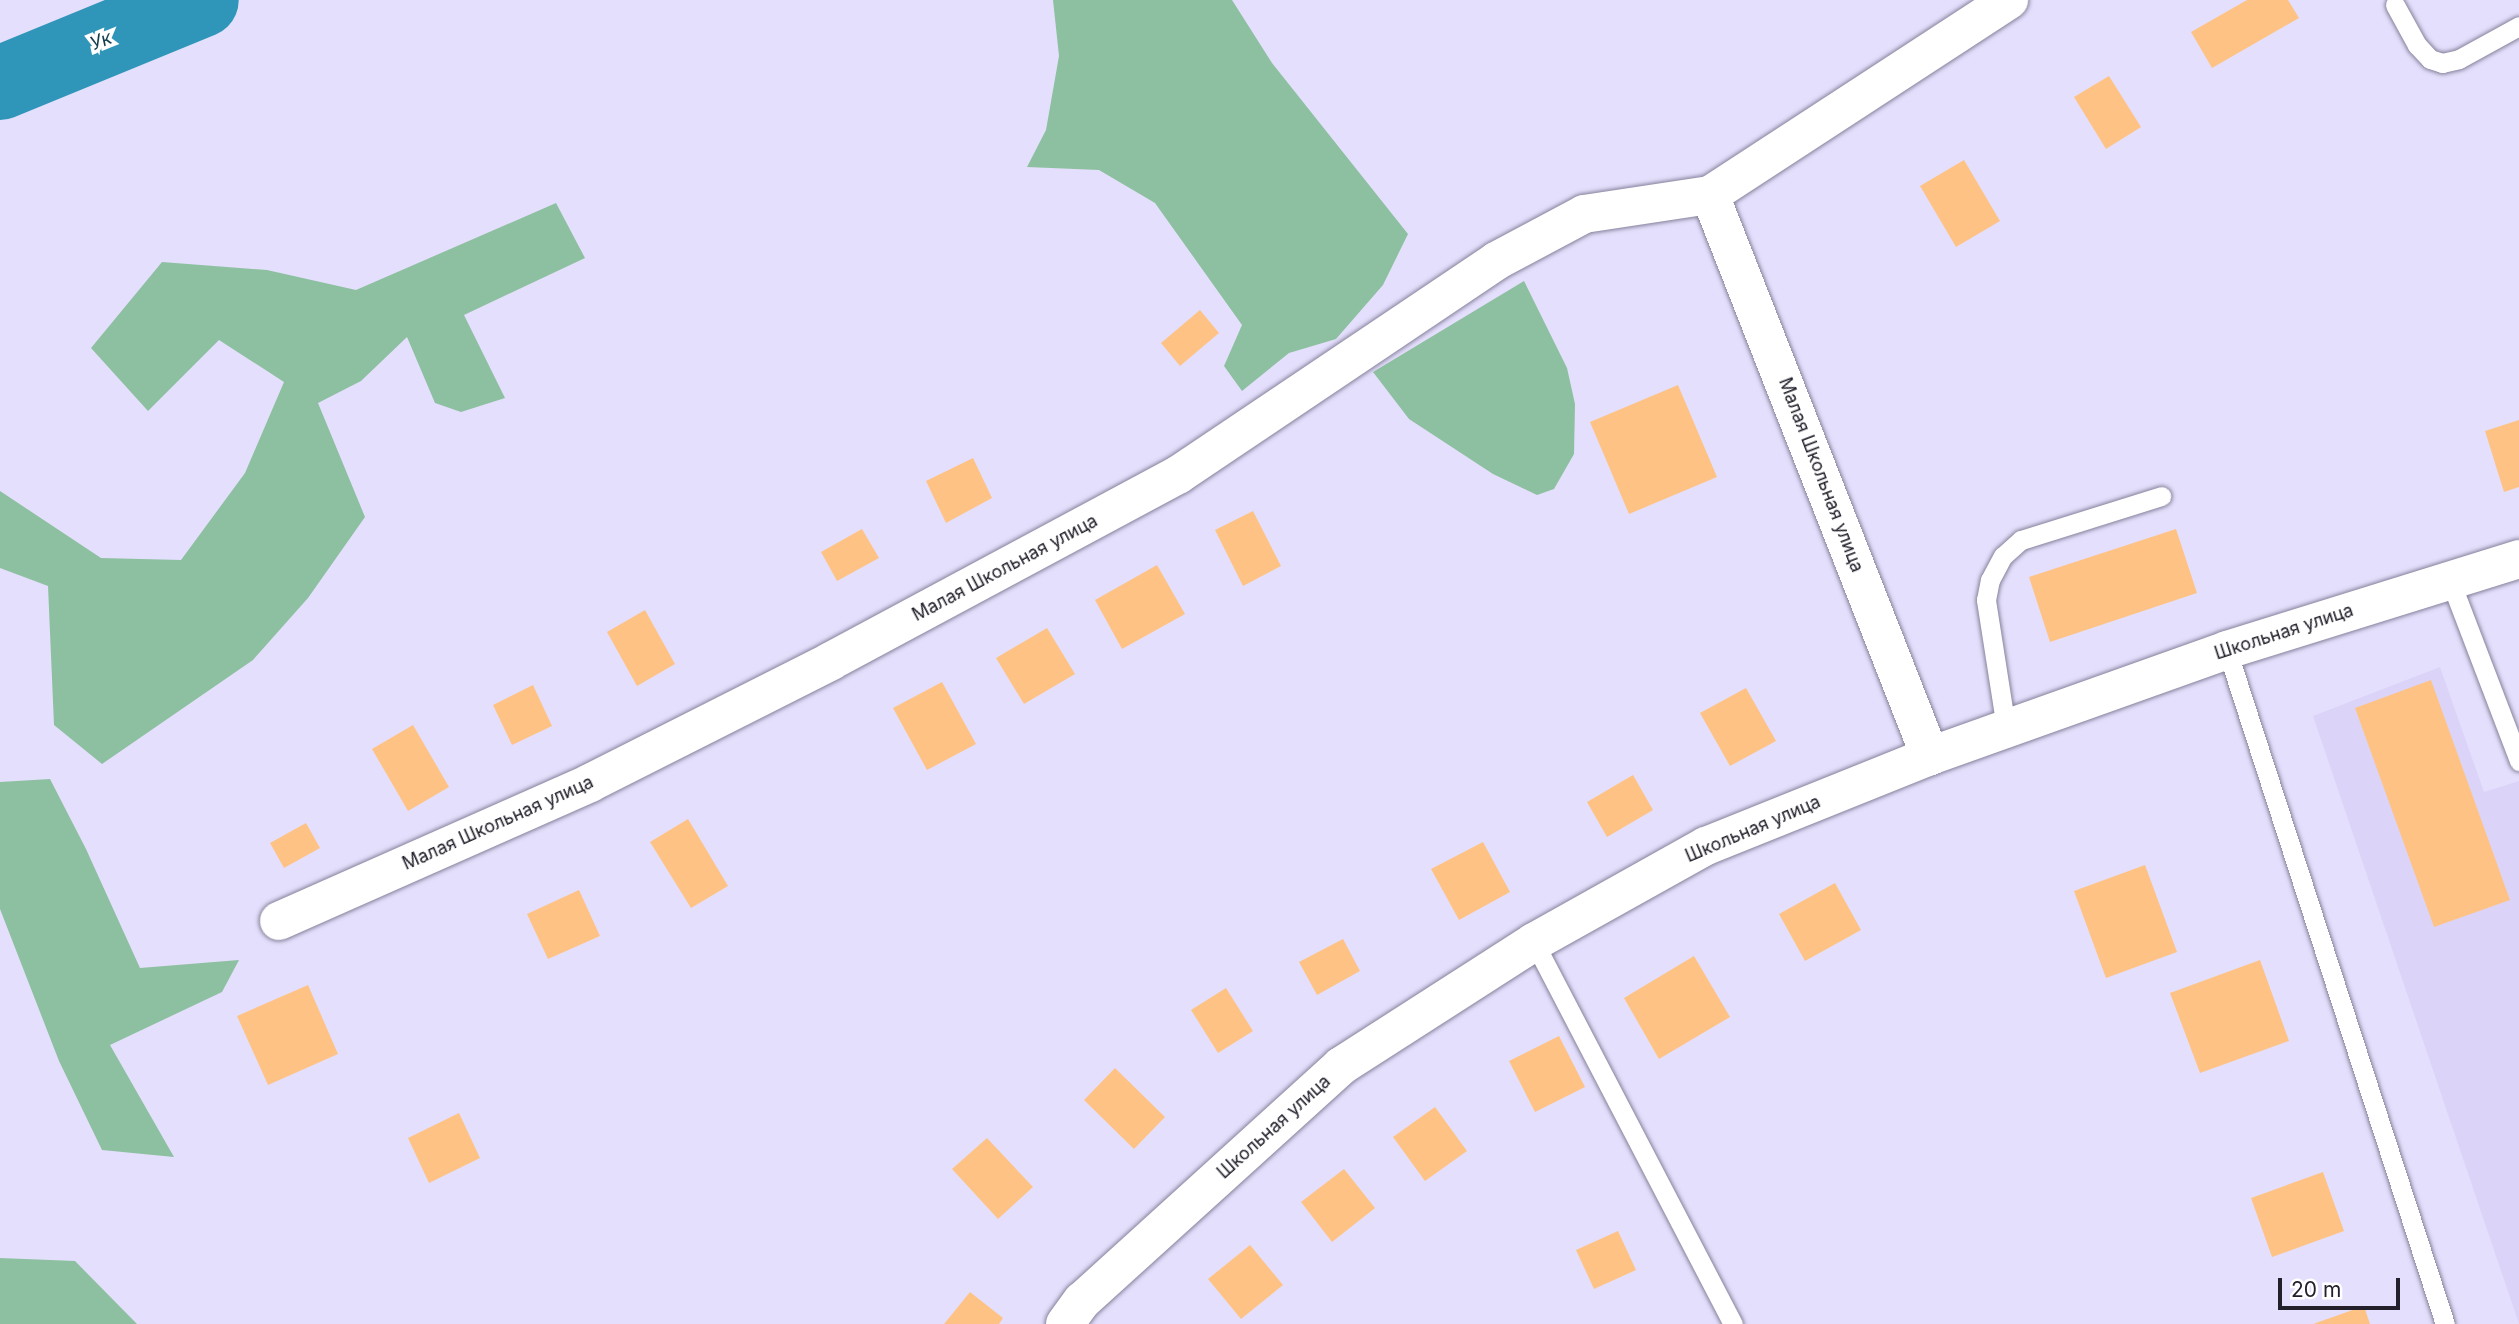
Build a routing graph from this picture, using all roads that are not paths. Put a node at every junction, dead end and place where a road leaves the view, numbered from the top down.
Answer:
1 (2009, 0) edge
2 (2397, 2) edge
3 (2519, 26) edge
4 (1710, 195) junction
5 (2161, 496) dead end
6 (2519, 559) edge
7 (2450, 580) junction
8 (2227, 650) junction
9 (2006, 728) junction
10 (1930, 755) junction
11 (2519, 761) edge
12 (278, 921) dead end
13 (1534, 942) junction
14 (1065, 1324) edge
15 (1733, 1324) edge
16 (2445, 1324) edge

1 - 4 street, Малая Школьная улица
2 - 3 lane
4 - 10 street, Малая Школьная улица
4 - 12 street, Малая Школьная улица
5 - 9 lane
6 - 7 street, Школьная улица
7 - 8 street, Школьная улица
7 - 11 lane
8 - 9 street, Школьная улица
8 - 16 lane
9 - 10 street, Школьная улица
10 - 13 street, Школьная улица
13 - 14 street, Школьная улица
13 - 15 lane

